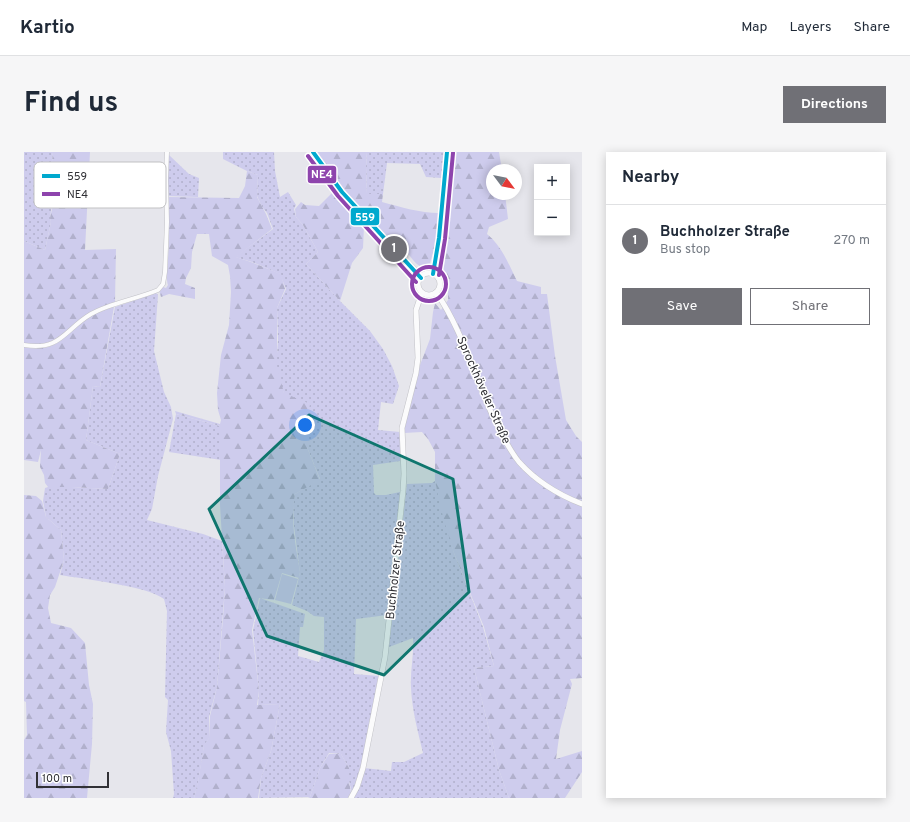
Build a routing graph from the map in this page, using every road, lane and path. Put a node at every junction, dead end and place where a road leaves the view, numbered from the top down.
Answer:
1 (167, 152) edge
2 (313, 152) edge
3 (447, 152) edge
4 (433, 274) junction
5 (420, 278) junction
6 (422, 292) junction
7 (436, 292) junction
8 (24, 345) edge
9 (582, 504) edge
10 (351, 798) edge

1 - 8 street
2 - 5 street
3 - 4 street
4 - 5 street
4 - 7 street, Sprockhöveler Straße
5 - 6 street
6 - 7 street
6 - 10 street, Buchholzer Straße
7 - 9 street, Sprockhöveler Straße

